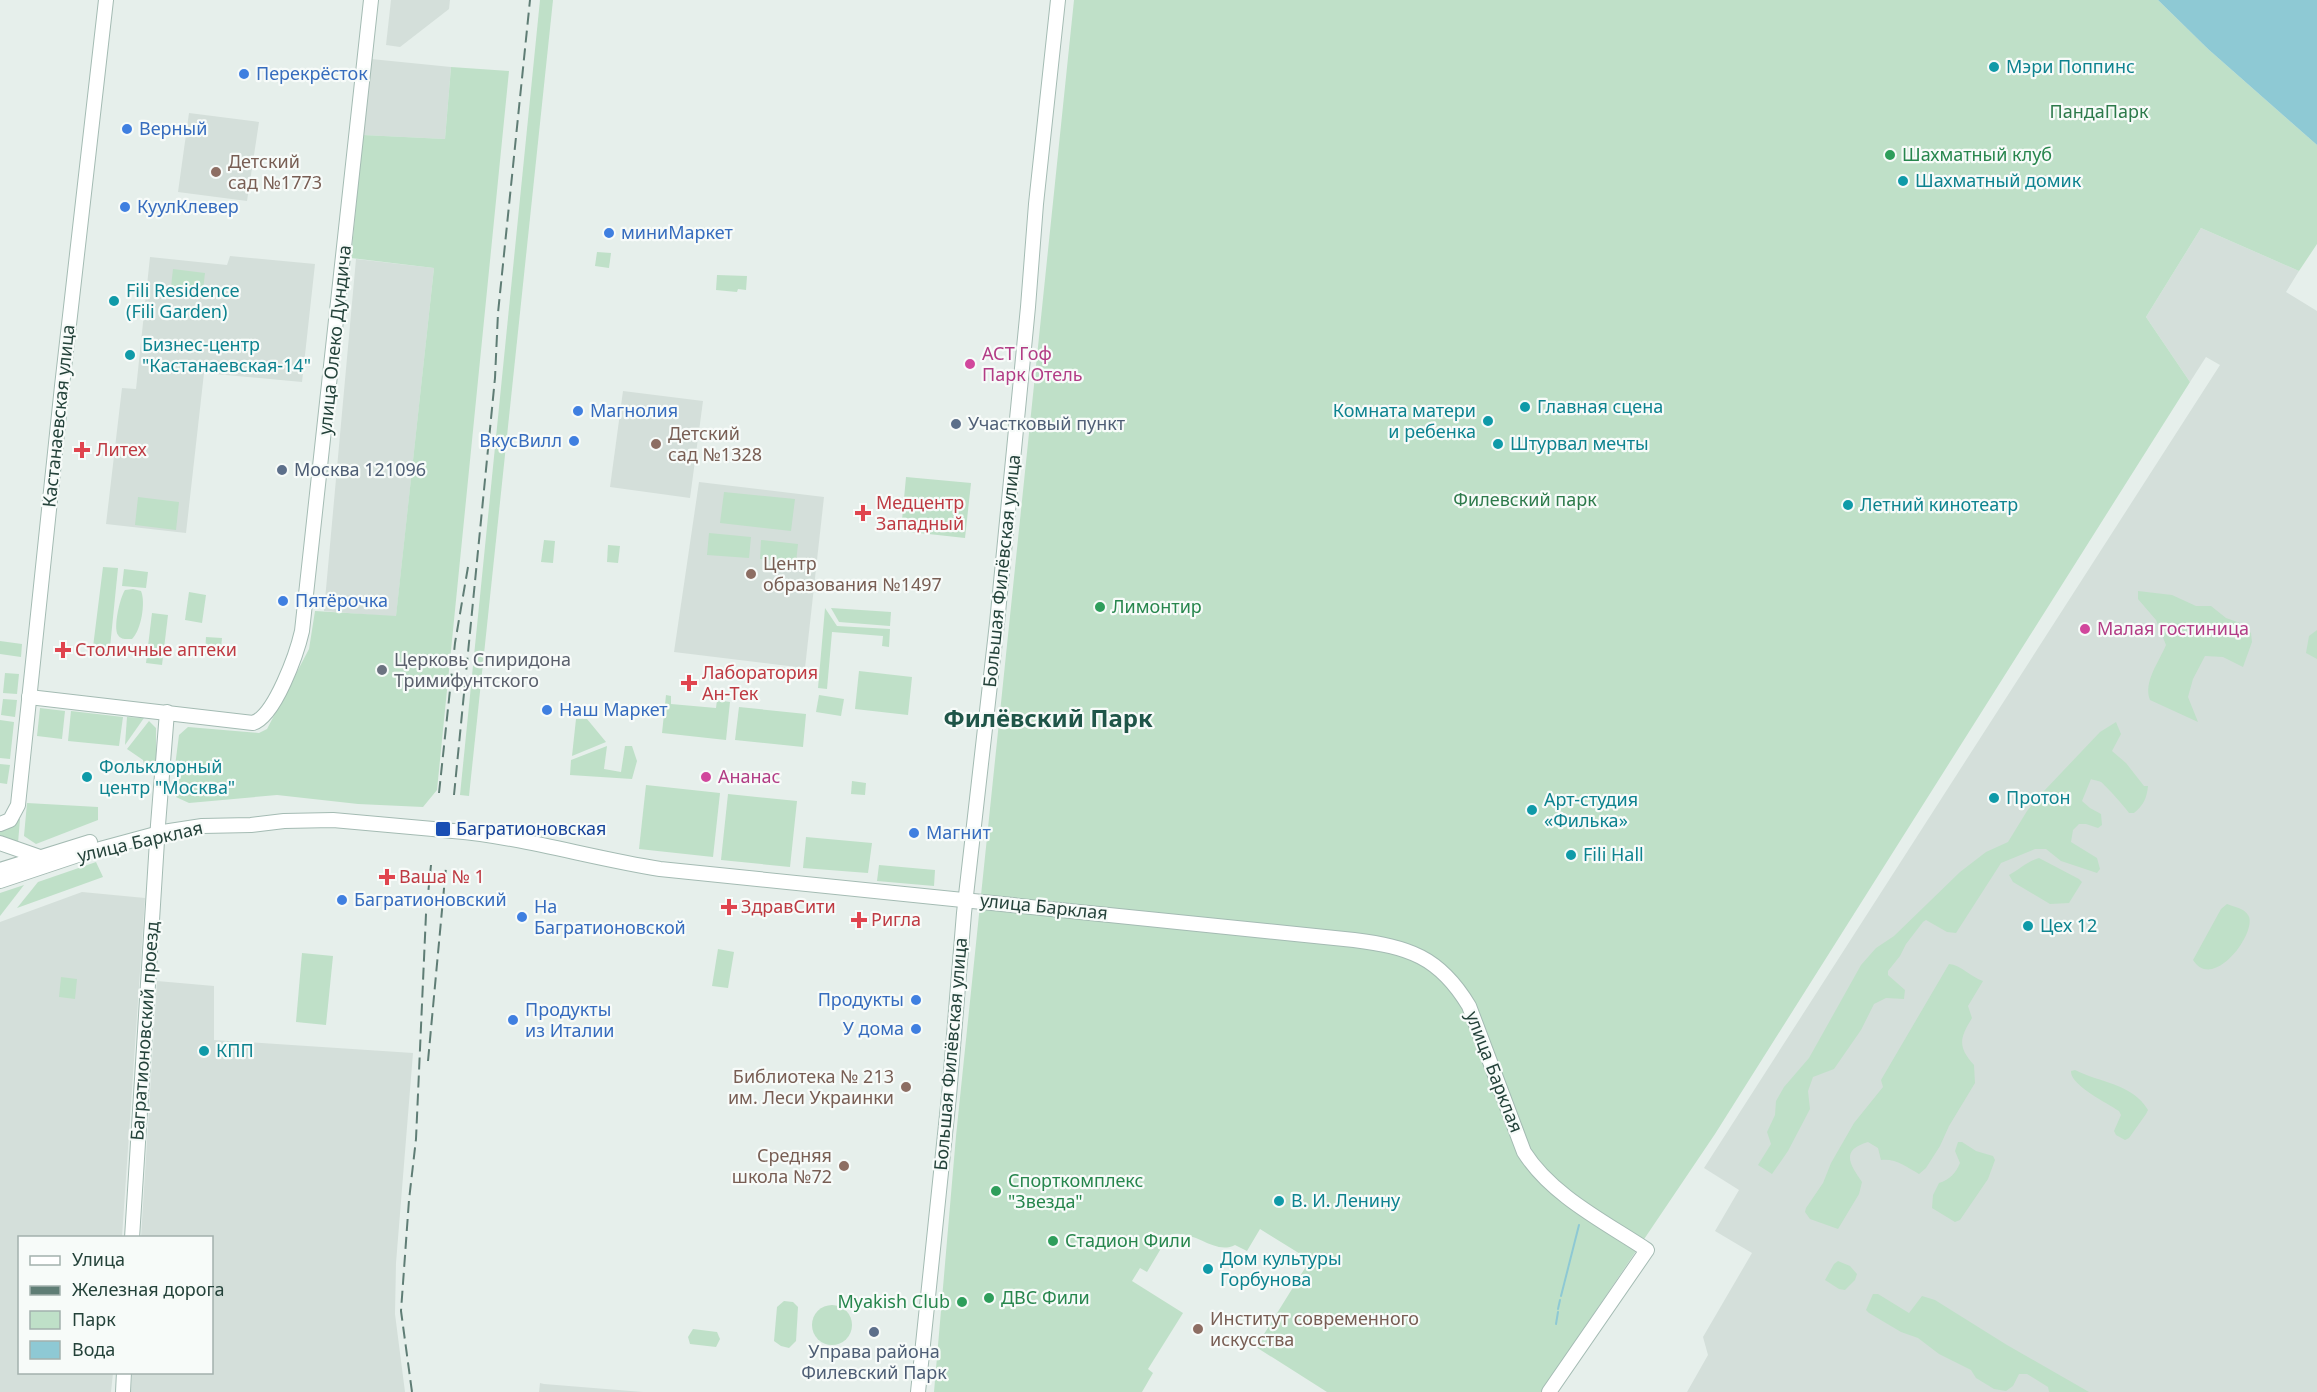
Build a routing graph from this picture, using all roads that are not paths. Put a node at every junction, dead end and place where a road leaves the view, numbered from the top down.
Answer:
1 (106, 0) edge
2 (371, 0) edge
3 (1058, 0) edge
4 (29, 697) junction
5 (167, 712) junction
6 (0, 824) edge
7 (157, 830) junction
8 (0, 843) edge
9 (39, 856) junction
10 (0, 870) edge
11 (0, 881) edge
12 (966, 899) junction
13 (132, 1236) edge
14 (124, 1374) edge
15 (123, 1392) edge
16 (918, 1392) edge
17 (1550, 1392) edge

1 - 4 street, Кастанаевская улица
2 - 5 street, улица Олеко Дундича
3 - 12 street, Большая Филёвская улица
4 - 5 street, улица Олеко Дундича
4 - 6 street, Кастанаевская улица
5 - 7 street
7 - 9 street, улица Барклая
7 - 11 street, улица Барклая
7 - 12 street, улица Барклая, bridge
7 - 13 street, Багратионовский проезд
8 - 9 street
9 - 10 street, улица Барклая
12 - 16 street, Большая Филёвская улица
12 - 17 street, улица Барклая
14 - 15 street

